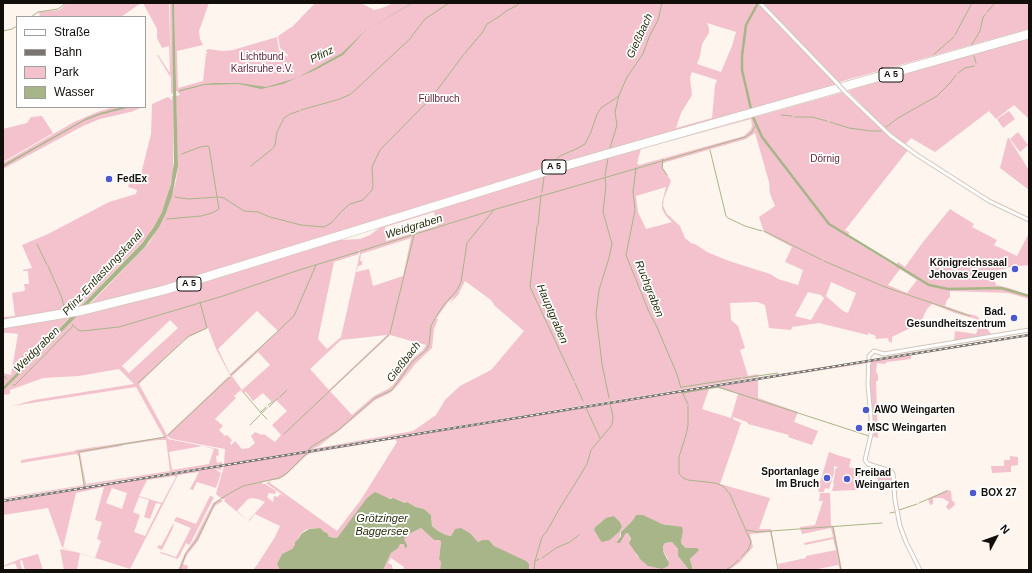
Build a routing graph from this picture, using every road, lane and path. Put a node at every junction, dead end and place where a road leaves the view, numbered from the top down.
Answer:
1 (760, 3) edge
2 (1029, 32) edge
3 (1029, 36) edge
4 (1029, 220) edge
5 (386, 223) junction
6 (375, 230) dead end
7 (333, 239) junction
8 (347, 239) dead end
9 (76, 312) junction
10 (3, 322) edge
11 (3, 326) edge
12 (1029, 330) edge
13 (920, 570) edge

1 - 4 main road, bridge
2 - 9 highway, A 5
3 - 5 highway, A 5
5 - 6 highway
5 - 7 highway, A 5
7 - 8 highway
7 - 9 highway, A 5
9 - 10 highway, A 5
9 - 11 highway, A 5
12 - 13 main road

